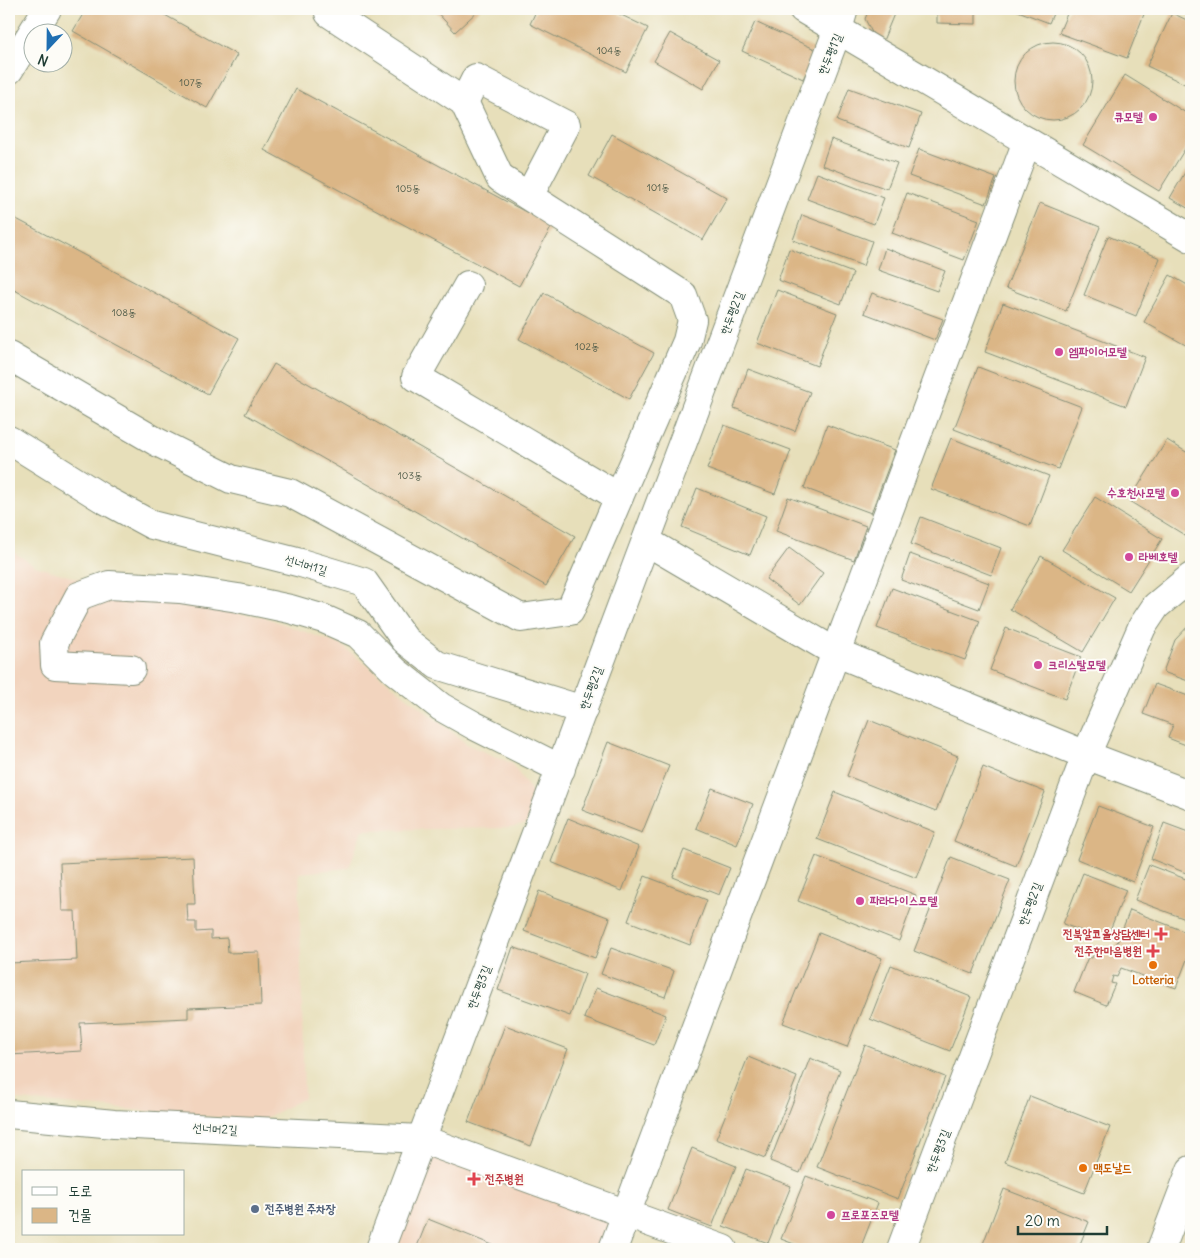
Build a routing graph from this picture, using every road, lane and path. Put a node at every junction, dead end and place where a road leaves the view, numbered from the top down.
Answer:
1 (47, 9) edge
2 (803, 9) edge
3 (327, 10) edge
4 (841, 19) edge
5 (9, 70) edge
6 (464, 102) junction
7 (1027, 141) junction
8 (529, 196) junction
9 (1191, 238) edge
10 (744, 281) joint
11 (468, 285) dead end
12 (9, 356) edge
13 (9, 440) edge
14 (619, 497) junction
15 (646, 541) junction
16 (1191, 577) edge
17 (835, 652) junction
18 (131, 669) dead end
19 (583, 710) junction
20 (1086, 756) junction
21 (561, 769) junction
22 (1191, 795) edge
23 (536, 834) joint
24 (974, 1053) joint
25 (9, 1114) edge
26 (421, 1139) junction
27 (1191, 1170) edge
28 (626, 1215) junction
29 (380, 1249) edge
30 (613, 1249) edge
31 (723, 1249) edge
32 (901, 1249) edge
33 (1161, 1249) edge

1 - 5 street
2 - 4 street
3 - 6 street
4 - 7 street, 한두평1길
4 - 10 street, 한두평1길
6 - 8 street
6 - 8 street
7 - 9 street, 한두평1길
7 - 17 street
8 - 14 street
10 - 15 street, 한두평2길
11 - 14 street
12 - 14 street
13 - 19 street, 선너머1길
15 - 17 street
15 - 19 street, 한두평2길
16 - 20 street, 한두평2길
17 - 20 street
17 - 28 street
18 - 21 street
19 - 21 street, 한두평2길
20 - 22 street
20 - 24 street, 한두평2길
21 - 23 street, 한두평2길
23 - 26 street, 한두평3길
24 - 32 street, 한두평3길
25 - 26 street, 선너머2길
26 - 28 street
26 - 29 street, 한두평3길
27 - 33 street
28 - 30 street
28 - 31 street

